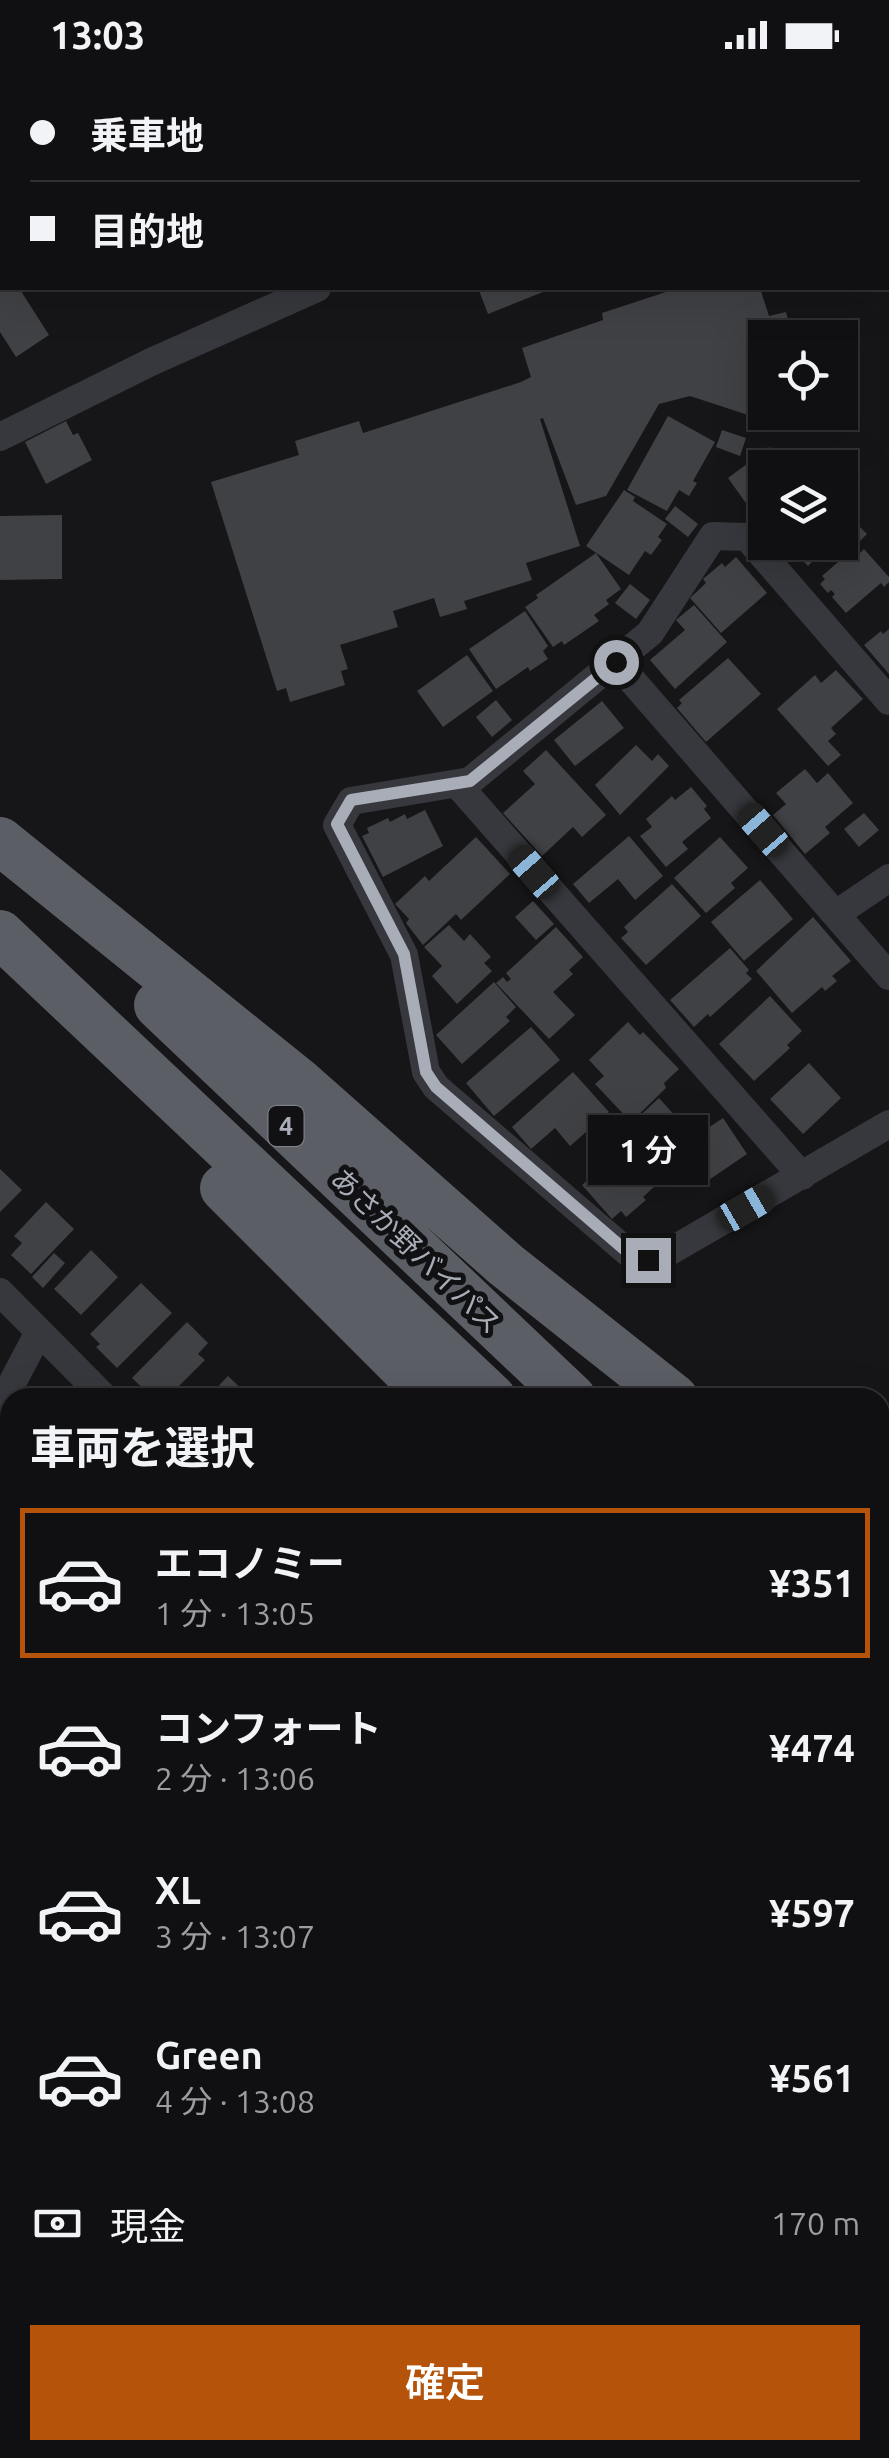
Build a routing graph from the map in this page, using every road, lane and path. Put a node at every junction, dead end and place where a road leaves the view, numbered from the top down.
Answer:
1 (313, 290) edge
2 (0, 437) edge
3 (616, 662) junction
4 (889, 701) edge
5 (458, 786) junction
6 (0, 841) edge
7 (0, 855) edge
8 (889, 878) edge
9 (836, 914) junction
10 (0, 934) edge
11 (0, 968) edge
12 (889, 976) edge
13 (889, 1124) edge
14 (802, 1176) junction
15 (0, 1292) edge
16 (39, 1332) junction
17 (9, 1388) edge
18 (94, 1388) edge
19 (424, 1388) edge
20 (481, 1388) edge
21 (561, 1388) edge
22 (661, 1388) edge

1 - 2 street
3 - 4 street
3 - 5 street
3 - 9 street
5 - 14 street
5 - 14 street
6 - 22 highway
7 - 21 highway, あさか野バイパス / 4
8 - 9 street
9 - 12 street
10 - 20 highway, あさか野バイパス / 4
11 - 19 highway
13 - 14 street
15 - 16 street
16 - 17 street
16 - 18 street

